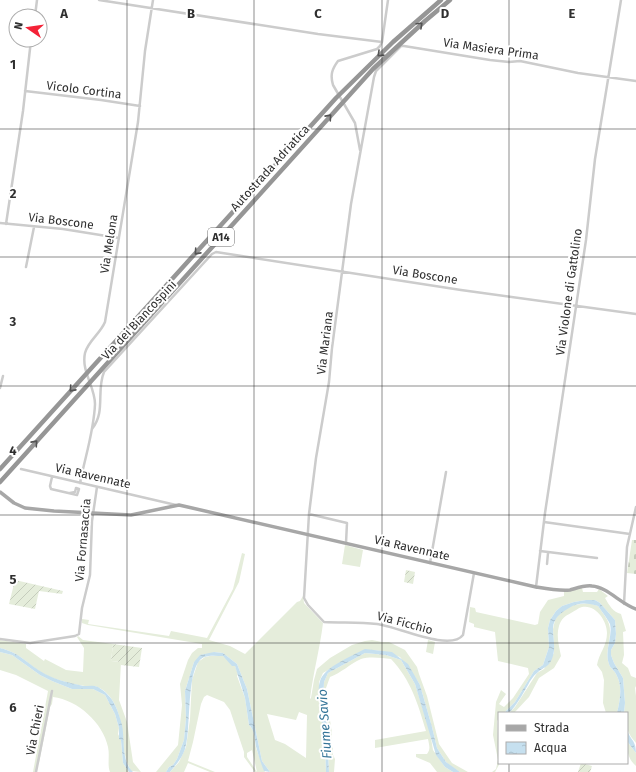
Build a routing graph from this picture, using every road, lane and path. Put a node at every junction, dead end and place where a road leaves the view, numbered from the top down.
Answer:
1 (100, 0) edge
2 (153, 0) edge
3 (388, 0) edge
4 (441, 0) edge
5 (450, 0) edge
6 (621, 0) edge
7 (153, 8) junction
8 (374, 41) junction
9 (382, 42) junction
10 (30, 48) edge
11 (377, 49) junction
12 (376, 71) joint
13 (608, 78) junction
14 (636, 81) edge
15 (25, 91) junction
16 (140, 106) junction
17 (360, 153) junction
18 (0, 223) edge
19 (6, 224) junction
20 (34, 227) junction
21 (119, 238) junction
22 (212, 254) joint
23 (26, 267) dead end
24 (343, 271) junction
25 (576, 305) junction
26 (636, 314) edge
27 (3, 376) dead end
28 (0, 388) edge
29 (92, 429) junction
30 (0, 469) edge
31 (21, 470) dead end
32 (446, 472) dead end
33 (52, 477) junction
34 (0, 482) edge
35 (80, 483) junction
36 (97, 487) junction
37 (0, 492) edge
38 (70, 493) dead end
39 (160, 501) junction
40 (179, 505) junction
41 (636, 506) edge
42 (165, 508) junction
43 (92, 513) junction
44 (309, 514) junction
45 (544, 522) junction
46 (630, 534) junction
47 (308, 535) junction
48 (346, 544) junction
49 (540, 551) junction
50 (548, 553) junction
51 (597, 558) dead end
52 (430, 563) junction
53 (547, 564) dead end
54 (474, 573) junction
55 (536, 587) junction
56 (624, 604) junction
57 (636, 609) edge
58 (0, 639) edge
59 (52, 691) dead end
60 (36, 772) edge

1 - 7 street
2 - 7 street, Via Melona
3 - 9 street
4 -> 30 highway, Autostrada Adriatica / A14
34 -> 5 highway, Autostrada Adriatica / A14
6 - 13 street, Via Violone di Gattolino
7 - 8 street
7 - 16 street, Via Melona
8 - 9 street
8 - 11 street
9 - 11 street
10 - 15 street
11 - 17 street, Via Mariana
12 - 13 street, Via Masiera Prima
12 - 17 street, Via Mariana
13 - 14 street, Via Masiera Prima
13 - 25 street, Via Violone di Gattolino
15 - 16 street, Vicolo Cortina
15 - 19 street
16 - 21 street, Via Melona
17 - 24 street, Via Mariana
18 - 19 street, Via Boscone
19 - 20 street, Via Boscone
20 - 21 street, Via Boscone
20 - 23 street
21 - 29 street, Via Melona
22 - 24 street, Via Boscone
22 - 29 street, Via dei Biancospini
24 - 25 street, Via Boscone
24 - 44 street, Via Mariana
25 - 26 street, Via Boscone
25 - 45 street, Via Violone di Gattolino
27 - 28 street
29 - 35 street, Via Melona
31 - 33 street, Via Ravennate
32 - 52 street
33 - 35 street, Via Ravennate
33 - 38 street
35 - 36 street, Via Ravennate
36 - 39 street, Via Ravennate
36 - 43 street, Via Fornasaccia
37 - 43 main road, Via Ravennate
39 - 40 street, Via Ravennate
39 - 42 street
40 - 42 main road, Via Ravennate
40 - 47 main road, Via Ravennate
41 - 46 street
42 - 43 main road, Via Ravennate
43 - 58 street, Via Fornasaccia
44 - 47 street, Via Mariana
44 - 48 street
45 - 46 street
45 - 49 street, Via Violone di Gattolino
46 - 56 street
47 - 48 main road, Via Ravennate
47 - 54 street, Via Ficchio
48 - 52 main road, Via Ravennate
49 - 50 street
49 - 55 street, Via Violone di Gattolino
50 - 51 street
50 - 53 street
52 - 54 main road, Via Ravennate
54 - 55 main road, Via Ravennate
55 - 56 main road, Via Ravennate
56 - 57 main road, Via Ravennate
59 - 60 street, Via Chieri

